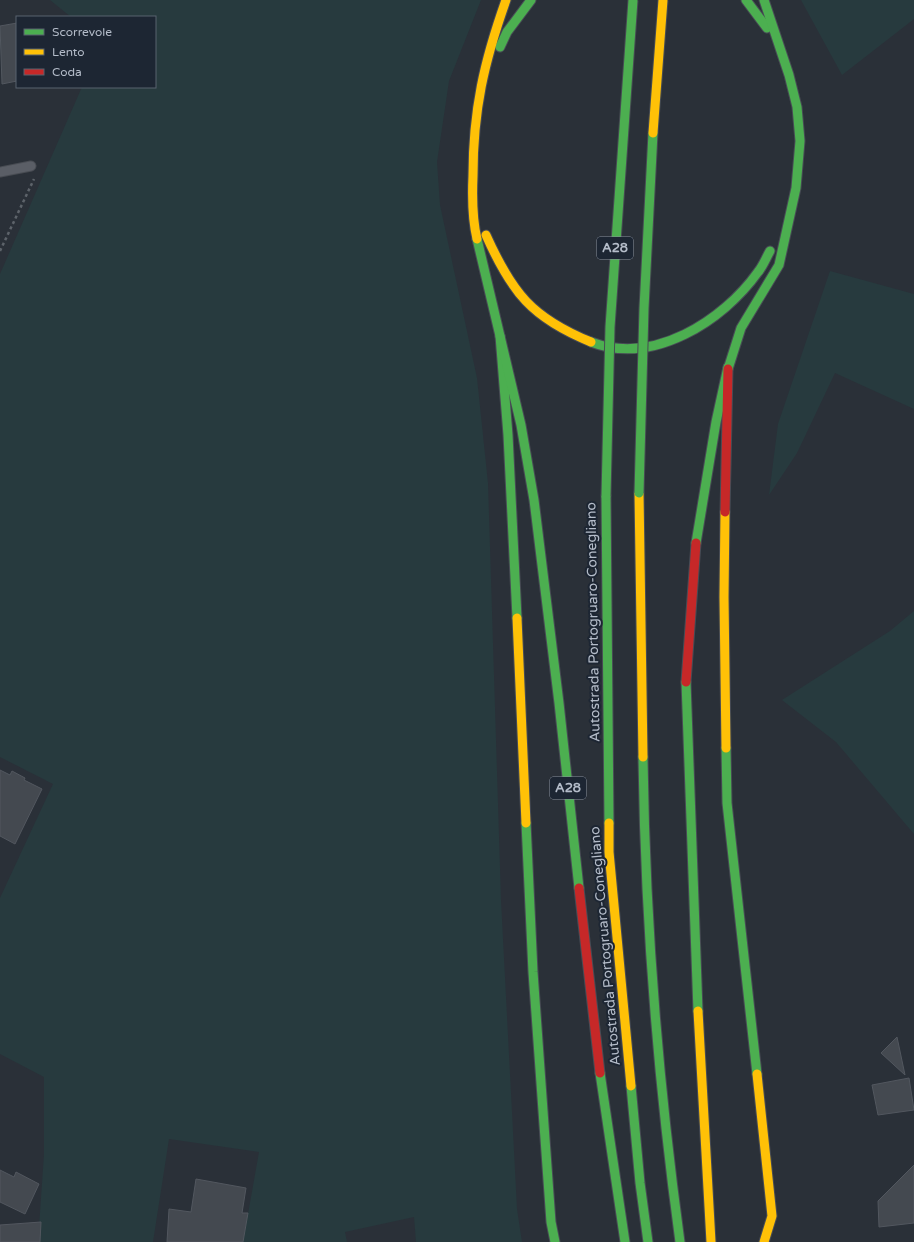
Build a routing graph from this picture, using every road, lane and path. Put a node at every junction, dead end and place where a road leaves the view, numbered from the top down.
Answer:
1 (506, 0) edge
2 (531, 0) edge
3 (633, 0) edge
4 (663, 0) edge
5 (746, 0) edge
6 (764, 0) edge
7 (778, 44) junction
8 (479, 92) junction
9 (31, 166) joint
10 (472, 171) junction
11 (0, 172) edge
12 (788, 216) junction
13 (0, 251) edge
14 (500, 336) junction
15 (728, 366) junction
16 (772, 1216) junction
17 (555, 1242) edge
18 (625, 1242) edge
19 (648, 1242) edge
20 (680, 1242) edge
21 (711, 1242) edge
22 (764, 1242) edge
23 (775, 1242) edge

1 - 8 main road
2 - 8 main road
3 - 19 main road, Autostrada Portogruaro-Conegliano / A28, bridge
4 - 20 main road, A28, bridge
5 - 7 main road
6 - 7 main road
7 - 12 main road
8 - 10 main road
9 - 11 lane
9 - 13 path
10 - 12 main road
10 - 14 main road
12 - 15 main road
14 - 17 main road
14 - 18 main road, A28
15 - 16 main road
15 - 21 main road
16 - 22 main road
16 - 23 main road

